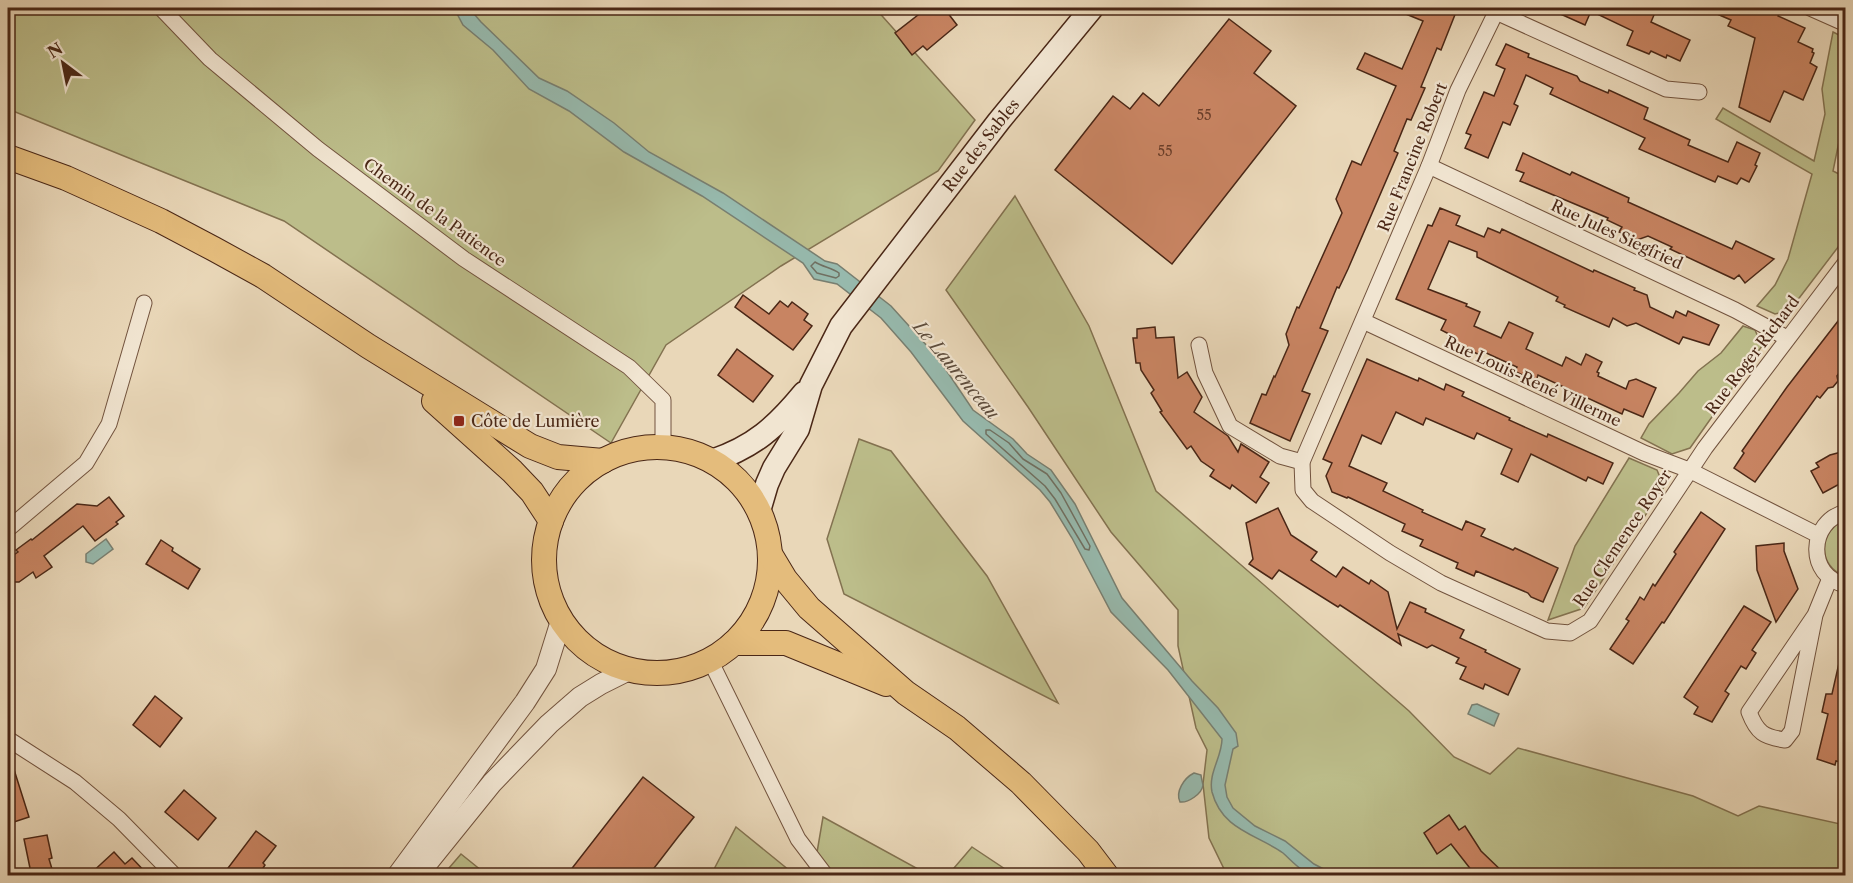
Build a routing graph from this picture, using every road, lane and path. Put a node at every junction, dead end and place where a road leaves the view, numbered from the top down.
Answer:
1 (161, 8) edge
2 (1092, 8) edge
3 (1810, 8) edge
4 (1497, 10) edge
5 (1845, 24) edge
6 (1699, 92) dead end
7 (8, 157) edge
8 (1430, 166) junction
9 (1845, 262) edge
10 (144, 303) dead end
11 (1363, 321) junction
12 (1787, 338) junction
13 (1199, 345) dead end
14 (368, 346) junction
15 (811, 385) junction
16 (663, 447) junction
17 (603, 461) junction
18 (712, 461) junction
19 (1302, 462) junction
20 (1689, 470) junction
21 (759, 511) junction
22 (1845, 512) edge
23 (551, 521) junction
24 (8, 529) edge
25 (1818, 535) junction
26 (770, 554) junction
27 (1830, 578) junction
28 (1845, 585) edge
29 (1815, 615) junction
30 (561, 621) junction
31 (734, 643) junction
32 (710, 660) junction
33 (629, 670) junction
34 (906, 693) junction
35 (8, 739) edge
36 (175, 876) edge
37 (397, 876) edge
38 (417, 876) edge
39 (826, 876) edge
40 (1107, 876) edge

1 - 16 street, Chemin de la Patience
2 - 15 main road, Rue des Sables
3 - 5 street
4 - 6 street
4 - 8 street, Rue Francine Robert
7 - 14 main road
8 - 11 street, Rue Francine Robert
8 - 12 street, Rue Jules Siegfried
9 - 12 street, Rue Roger Richard
10 - 24 street
11 - 19 street, Rue Clemence Royer
11 - 20 street, Rue Louis-René Villerme
12 - 20 street, Rue Roger Richard
13 - 19 street
14 - 17 main road
14 - 23 main road
15 - 18 main road
15 - 21 main road
16 - 17 main road
16 - 18 main road
17 - 23 main road
18 - 21 main road
19 - 20 street, Rue Clemence Royer
20 - 25 street, Rue Louis-René Villerme
21 - 26 main road
22 - 25 street
23 - 30 main road
25 - 27 street
26 - 31 main road
26 - 34 main road
27 - 28 street
27 - 29 street
29 - 29 street
30 - 33 main road
30 - 37 street
31 - 32 main road
31 - 34 main road
32 - 33 main road
32 - 39 street
33 - 38 street
34 - 40 main road
35 - 36 street

